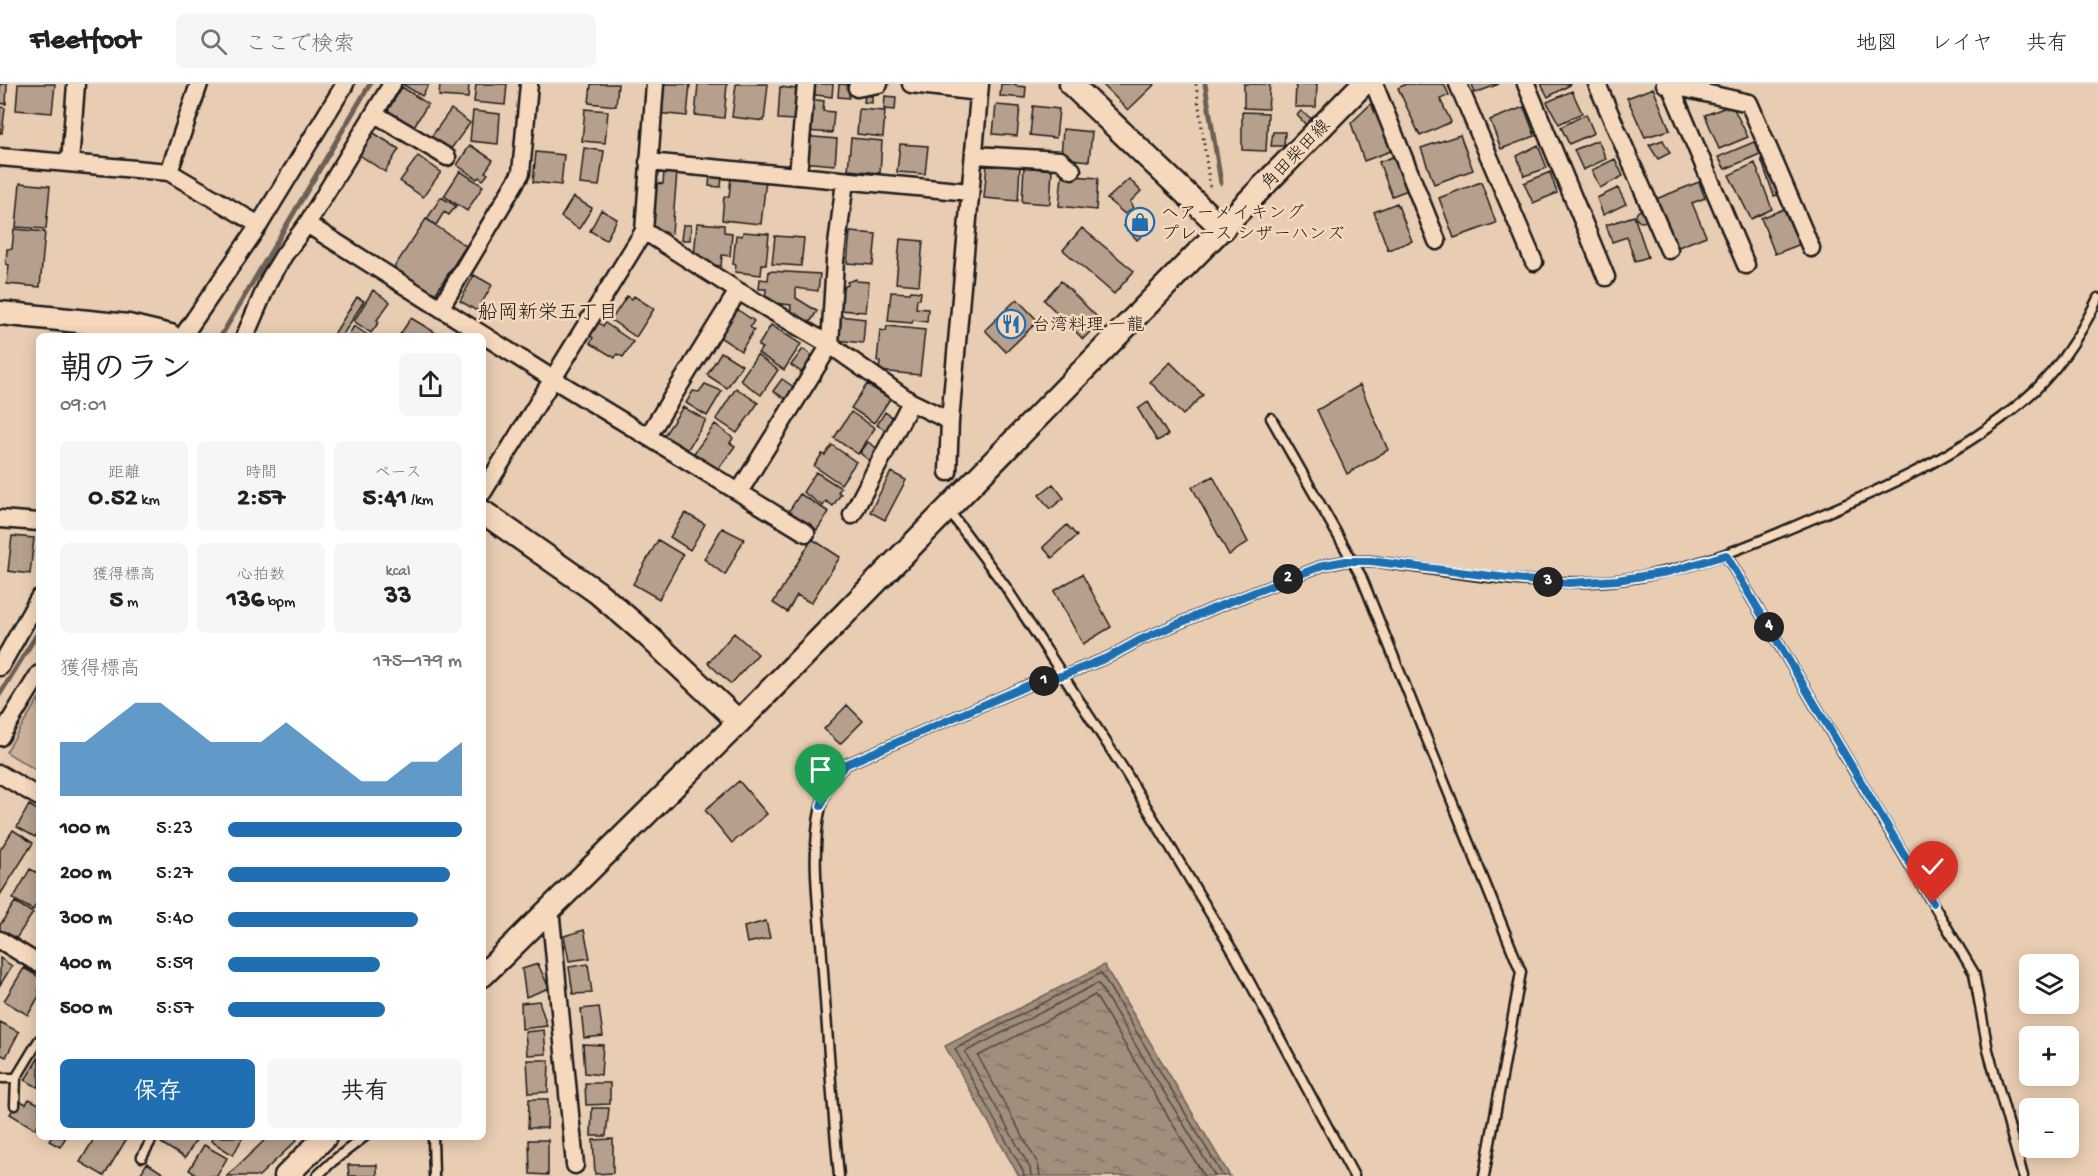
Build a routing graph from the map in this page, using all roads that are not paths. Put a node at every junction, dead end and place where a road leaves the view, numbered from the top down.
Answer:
1 (76, 84) edge
2 (199, 84) edge
3 (345, 84) edge
4 (392, 84) edge
5 (529, 84) edge
6 (655, 84) edge
7 (806, 84) edge
8 (879, 84) edge
9 (910, 84) edge
10 (1071, 84) edge
11 (1363, 84) edge
12 (1374, 84) edge
13 (1458, 84) edge
14 (1526, 84) edge
15 (1597, 84) edge
16 (1668, 85) edge
17 (857, 88) dead end
18 (980, 88) edge
19 (375, 114) junction
20 (974, 155) junction
21 (0, 157) edge
22 (447, 157) dead end
23 (648, 162) junction
24 (70, 163) junction
25 (1072, 170) dead end
26 (169, 172) junction
27 (798, 175) junction
28 (845, 181) junction
29 (970, 192) junction
30 (308, 224) junction
31 (259, 225) junction
32 (1223, 228) junction
33 (644, 231) junction
34 (1437, 241) dead end
35 (1811, 248) dead end
36 (1670, 250) dead end
37 (1534, 262) dead end
38 (1746, 264) dead end
39 (1605, 277) dead end
40 (738, 291) junction
41 (2098, 298) edge
42 (441, 307) junction
43 (0, 313) edge
44 (127, 331) edge
45 (145, 333) edge
46 (185, 333) edge
47 (246, 333) edge
48 (481, 333) edge
49 (486, 336) edge
50 (830, 345) junction
51 (553, 379) junction
52 (911, 402) junction
53 (1271, 418) dead end
54 (950, 421) junction
55 (648, 436) junction
56 (948, 472) dead end
57 (486, 487) edge
58 (739, 492) junction
59 (947, 508) junction
60 (486, 514) edge
61 (852, 515) dead end
62 (0, 519) edge
63 (36, 522) edge
64 (806, 533) dead end
65 (1726, 555) junction
66 (1352, 561) junction
67 (36, 604) edge
68 (0, 637) edge
69 (17, 639) junction
70 (0, 668) edge
71 (1064, 675) junction
72 (36, 679) edge
73 (739, 722) junction
74 (0, 737) edge
75 (0, 774) edge
76 (36, 795) edge
77 (550, 908) junction
78 (0, 940) edge
79 (36, 962) edge
80 (486, 972) edge
81 (36, 1045) edge
82 (2, 1078) dead end
83 (16, 1078) junction
84 (15, 1105) dead end
85 (151, 1140) edge
86 (323, 1140) edge
87 (360, 1140) edge
88 (433, 1140) edge
89 (141, 1157) dead end
90 (575, 1165) dead end
91 (285, 1176) edge
92 (317, 1176) edge
93 (434, 1176) edge
94 (839, 1176) edge
95 (1354, 1176) edge
96 (1484, 1176) edge
97 (2023, 1176) edge

1 - 24 street
2 - 26 street
3 - 31 street
4 - 19 street
5 - 42 street
6 - 23 street
7 - 27 street
8 - 17 street
9 - 18 street
10 - 32 street
11 - 32 street, 角田柴田線
12 - 34 street
13 - 37 street
14 - 39 street
15 - 36 street
16 - 35 street
16 - 38 street
18 - 20 street
19 - 22 street
19 - 30 street
20 - 25 street
20 - 29 street
21 - 24 street
23 - 27 street
23 - 33 street
24 - 26 street
26 - 31 street
27 - 28 street
28 - 29 street
28 - 50 street
29 - 54 street
30 - 42 street
30 - 47 street
31 - 46 street
32 - 59 street, 角田柴田線
33 - 40 street
33 - 51 street
40 - 50 street
40 - 55 street
41 - 65 lane
42 - 48 street
43 - 44 street
44 - 45 street
49 - 51 street
50 - 52 street
50 - 58 street
51 - 55 street
51 - 57 street
52 - 54 street
52 - 61 street
53 - 66 lane
54 - 56 street
55 - 58 street
58 - 64 street
59 - 71 lane
59 - 73 street, 角田柴田線
60 - 73 street
62 - 63 street
65 - 66 lane
65 - 97 lane
66 - 71 lane
66 - 96 lane
67 - 69 street
68 - 69 street
69 - 70 street
71 - 94 lane
71 - 95 lane
72 - 74 street
73 - 77 street, 角田柴田線
75 - 76 street
77 - 80 street, 角田柴田線
77 - 90 street
78 - 79 street
81 - 83 lane
82 - 83 lane
83 - 84 lane
85 - 89 lane
86 - 91 street
87 - 92 lane
88 - 93 lane

